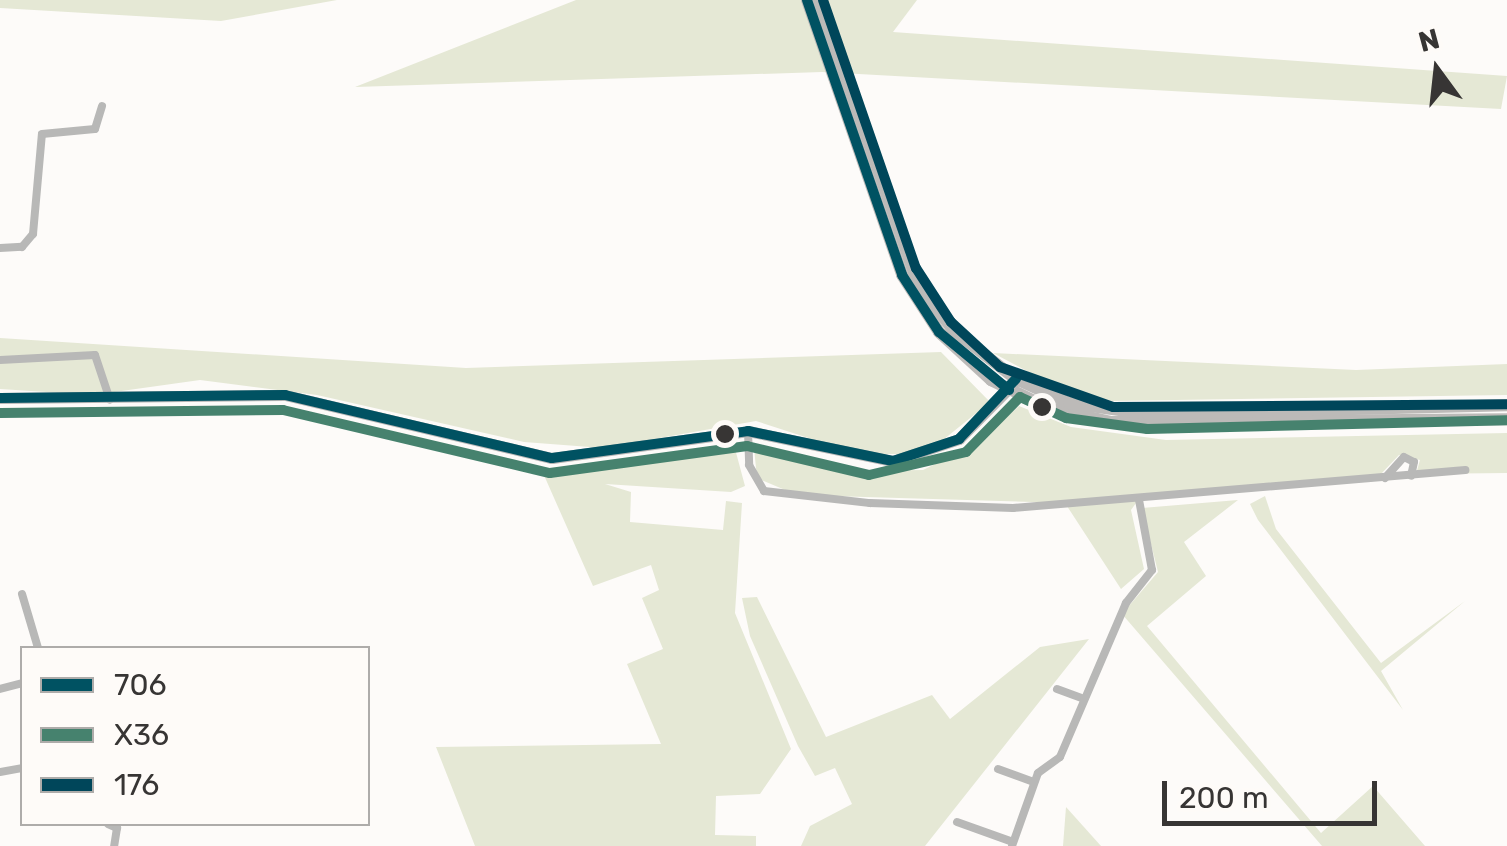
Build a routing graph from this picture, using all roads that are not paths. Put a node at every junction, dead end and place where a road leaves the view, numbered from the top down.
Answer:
1 (807, 0) edge
2 (819, 0) edge
3 (102, 106) dead end
4 (0, 248) edge
5 (0, 360) edge
6 (1013, 385) junction
7 (0, 398) edge
8 (110, 400) junction
9 (1507, 406) edge
10 (1507, 419) edge
11 (748, 431) junction
12 (1464, 470) dead end
13 (1410, 477) junction
14 (1380, 480) junction
15 (1139, 500) junction
16 (22, 594) dead end
17 (37, 646) edge
18 (1057, 690) dead end
19 (1084, 699) junction
20 (998, 769) dead end
21 (1034, 782) junction
22 (957, 822) dead end
23 (1013, 844) edge

1 - 6 main road
2 - 6 main road
3 - 4 street
5 - 8 street
6 - 9 main road
6 - 10 main road
6 - 11 street
7 - 8 street
8 - 11 street
11 - 15 street
12 - 13 street
13 - 14 street
13 - 14 street
14 - 15 street
15 - 19 street
16 - 17 street
18 - 19 street
19 - 21 street
20 - 21 street
21 - 23 street
22 - 23 street

